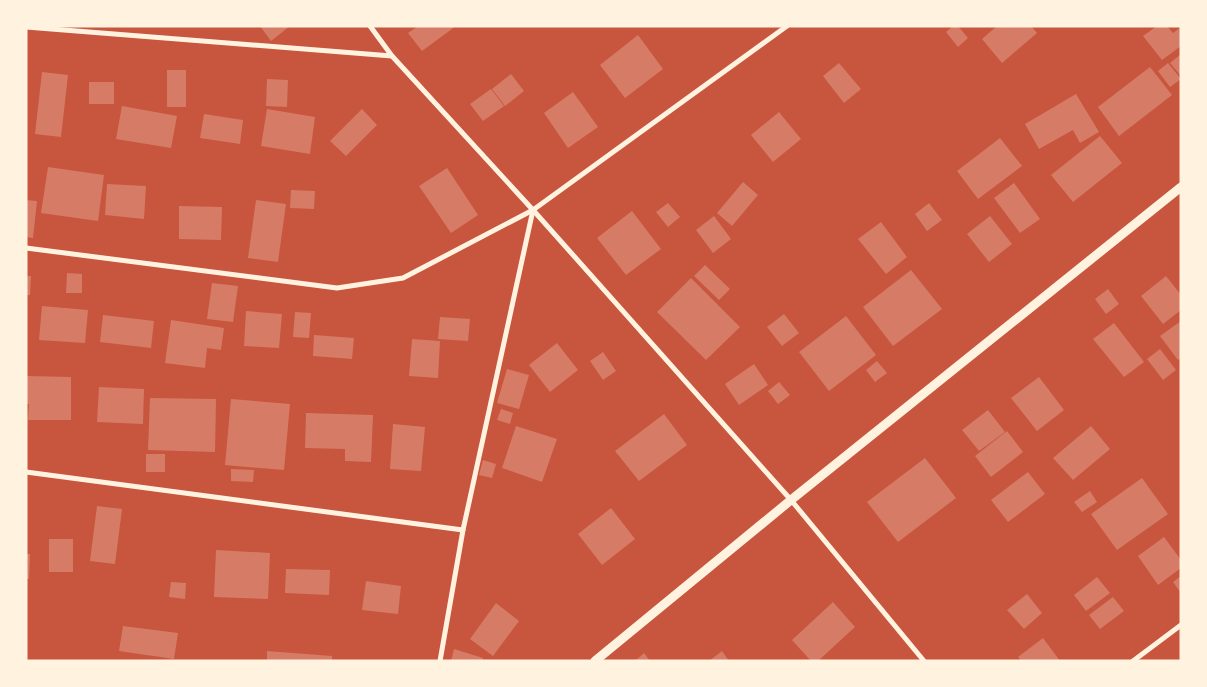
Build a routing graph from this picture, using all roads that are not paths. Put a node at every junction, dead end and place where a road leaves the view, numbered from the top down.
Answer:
1 (370, 26) edge
2 (787, 26) edge
3 (26, 27) edge
4 (392, 56) junction
5 (1181, 187) edge
6 (533, 210) junction
7 (26, 248) edge
8 (26, 472) edge
9 (791, 500) junction
10 (463, 530) junction
11 (1181, 625) edge
12 (440, 661) edge
13 (595, 661) edge
14 (924, 661) edge
15 (1133, 661) edge

1 - 4 street
2 - 6 street
3 - 4 street
4 - 6 street
5 - 9 street
6 - 7 street
6 - 9 street
6 - 10 street
8 - 10 street
9 - 13 street
9 - 14 street
10 - 12 street
11 - 15 street

